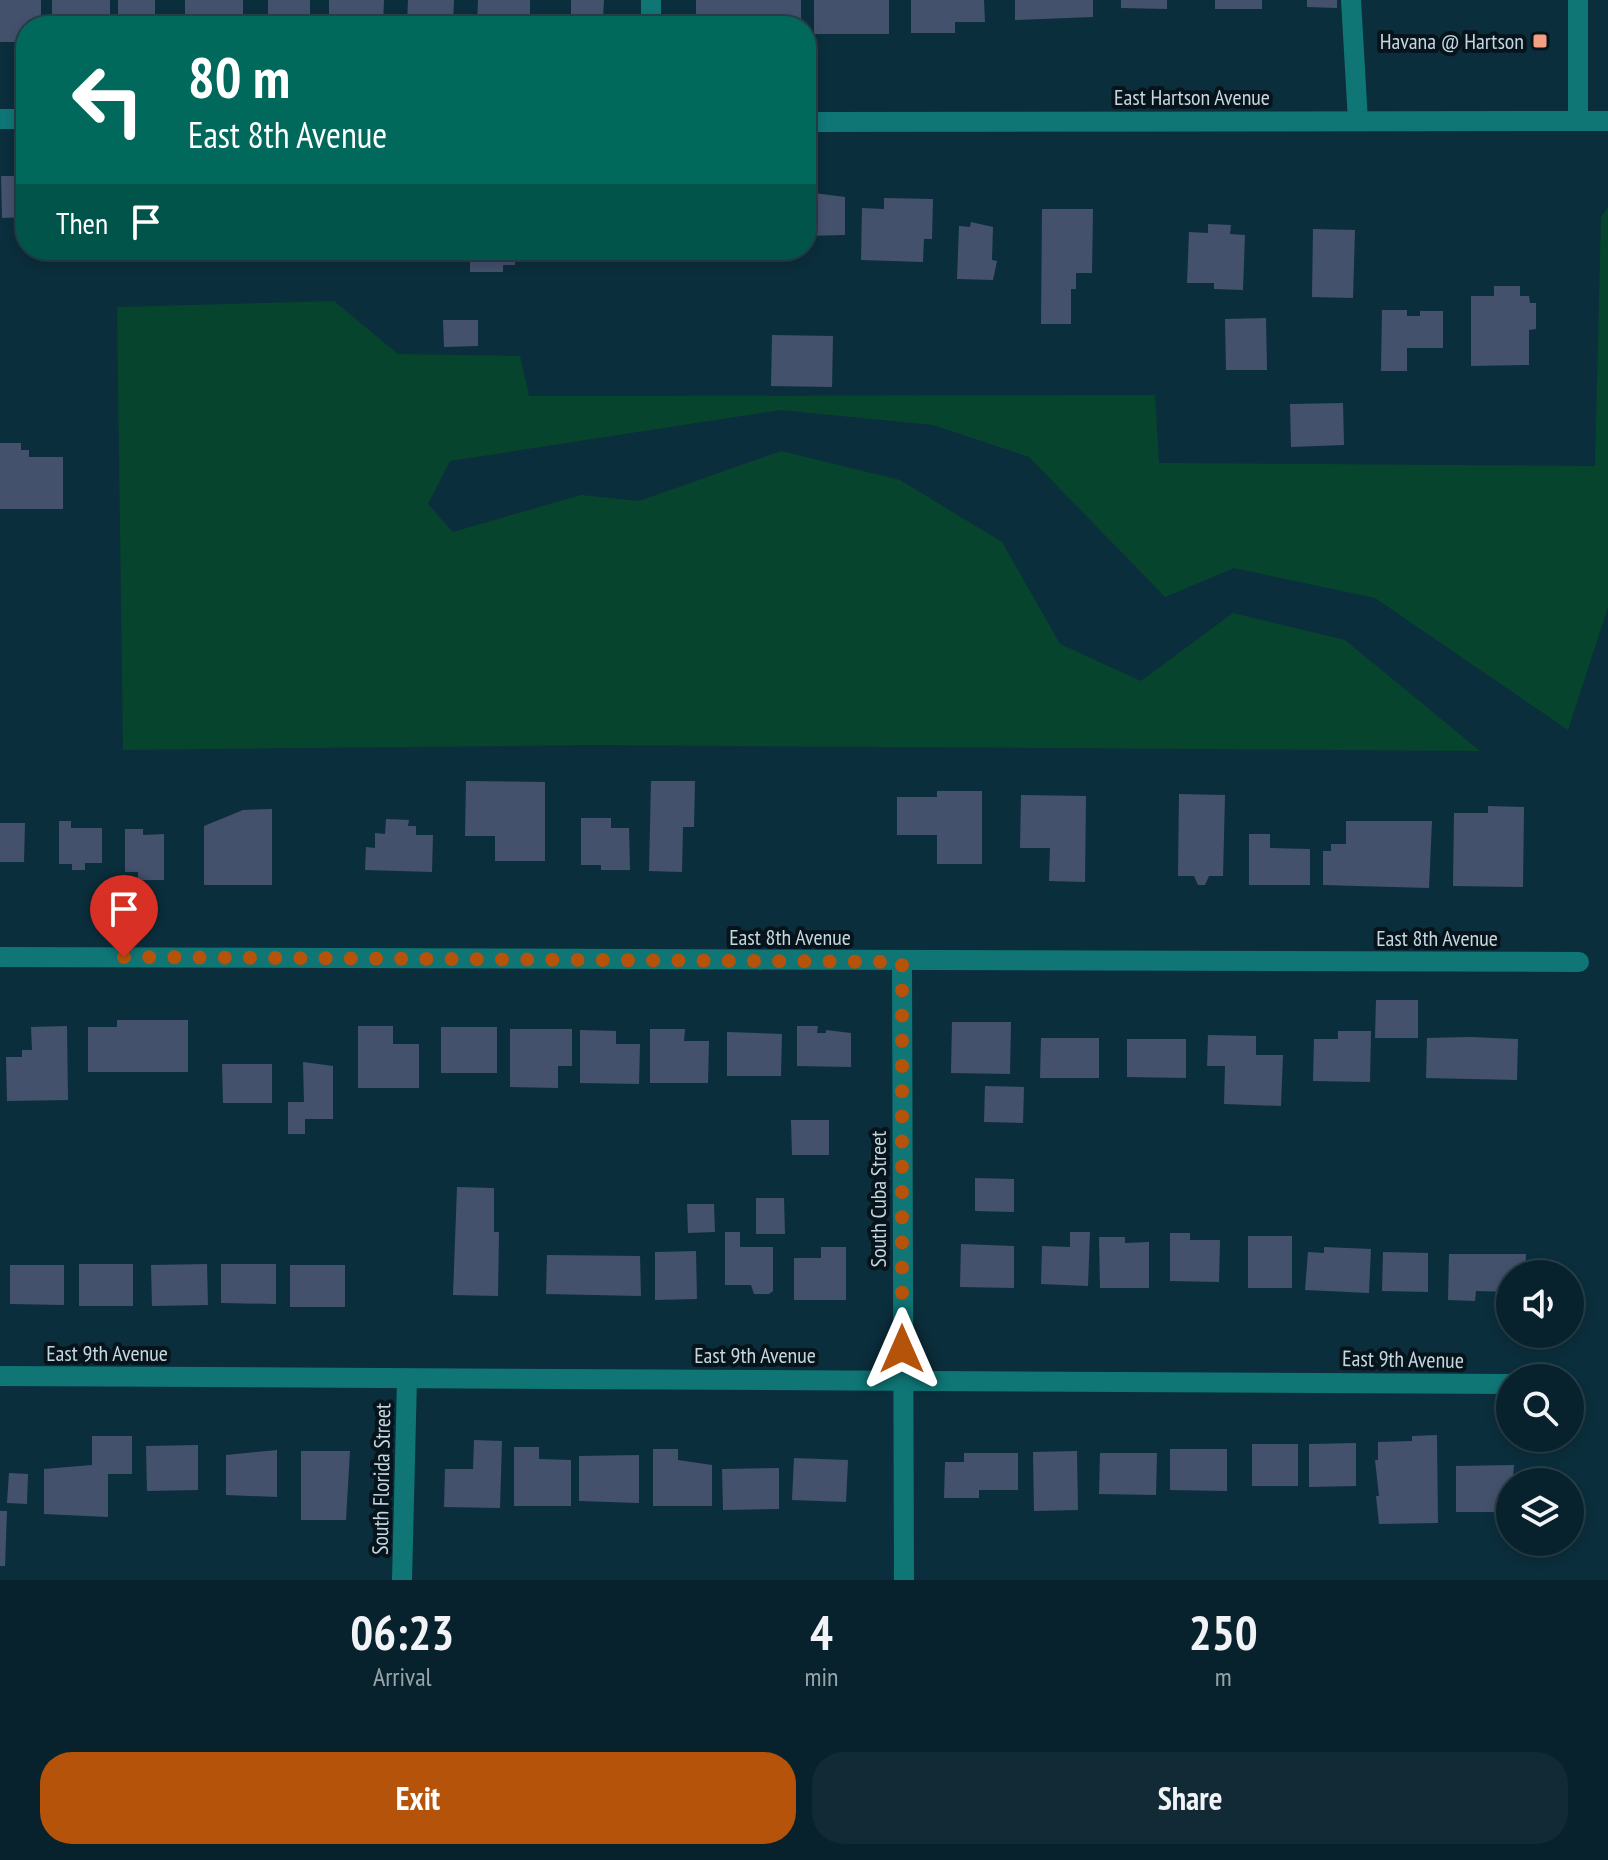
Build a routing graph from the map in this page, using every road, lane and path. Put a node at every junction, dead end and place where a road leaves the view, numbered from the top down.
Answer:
1 (1351, 0) edge
2 (1578, 0) edge
3 (1358, 121) junction
4 (1578, 121) junction
5 (1608, 121) edge
6 (816, 122) edge
7 (0, 957) edge
8 (902, 962) junction
9 (1579, 962) dead end
10 (0, 1376) edge
11 (407, 1379) junction
12 (902, 1379) junction
13 (1496, 1384) edge
14 (402, 1580) edge
15 (904, 1580) edge

1 - 3 street
2 - 4 street
3 - 4 street, East Hartson Avenue
3 - 6 street, East Hartson Avenue
4 - 5 street
7 - 8 street, East 8th Avenue
8 - 9 street, East 8th Avenue
8 - 12 street, South Cuba Street
10 - 11 street, East 9th Avenue
11 - 12 street, East 9th Avenue
11 - 14 street, South Florida Street
12 - 13 street, East 9th Avenue
12 - 15 street, South Cuba Street

